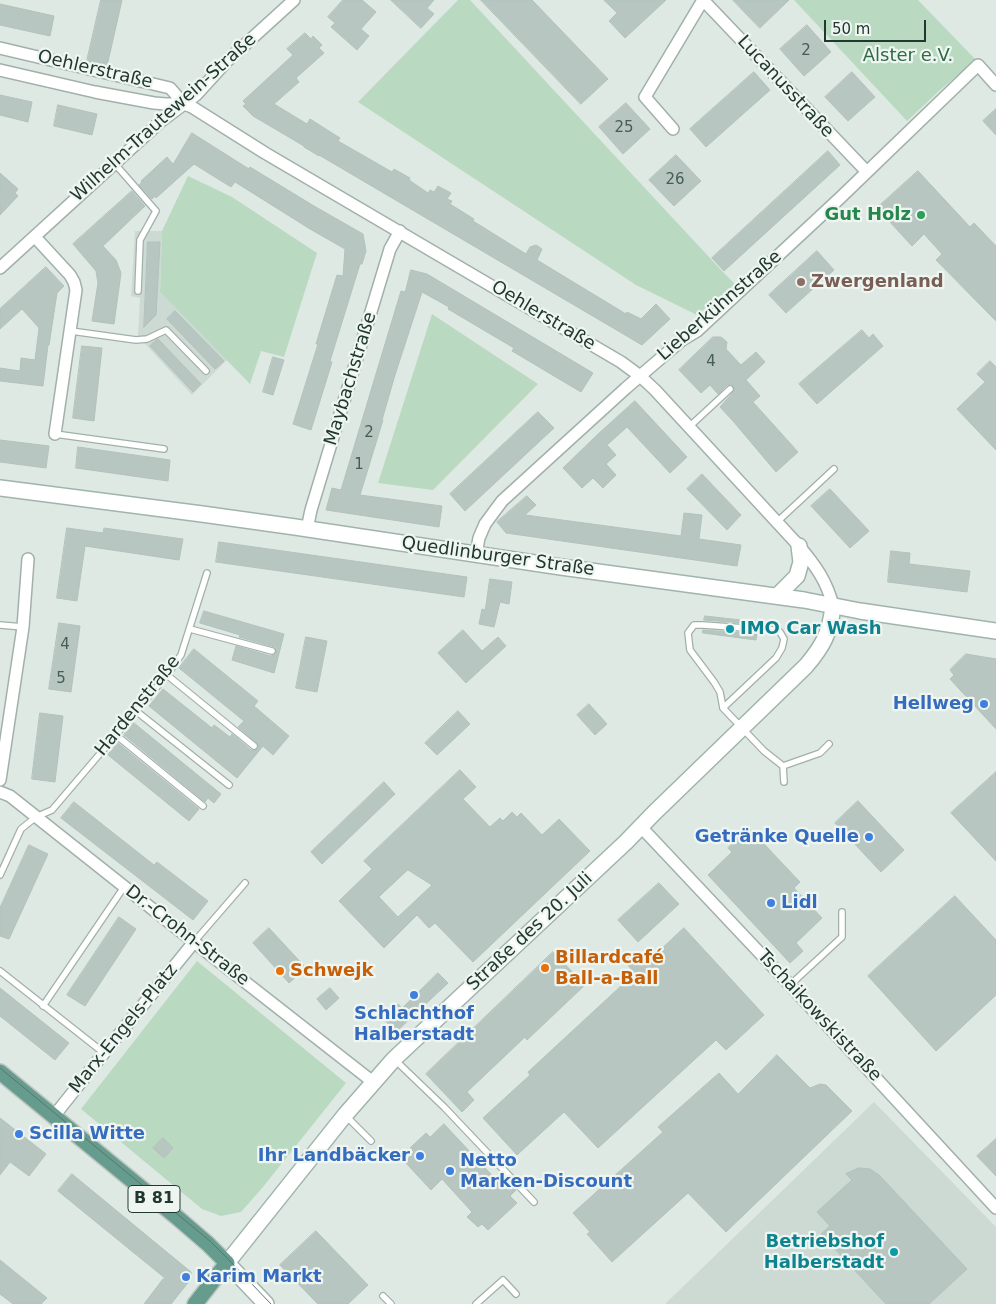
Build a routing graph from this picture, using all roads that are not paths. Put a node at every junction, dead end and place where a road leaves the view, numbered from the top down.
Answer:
1 (294, 0) edge
2 (703, 0) edge
3 (0, 48) edge
4 (0, 70) edge
5 (996, 85) edge
6 (184, 104) junction
7 (673, 130) dead end
8 (115, 164) junction
9 (867, 172) junction
10 (400, 231) junction
11 (35, 237) junction
12 (0, 268) edge
13 (138, 291) dead end
14 (71, 332) junction
15 (206, 371) dead end
16 (640, 376) junction
17 (730, 389) dead end
18 (689, 427) junction
19 (55, 434) joint
20 (164, 449) dead end
21 (834, 469) dead end
22 (0, 488) edge
23 (777, 522) junction
24 (307, 528) junction
25 (799, 546) junction
26 (476, 554) junction
27 (28, 559) dead end
28 (207, 573) dead end
29 (777, 596) junction
30 (833, 606) junction
31 (0, 625) edge
32 (23, 627) junction
33 (190, 629) junction
34 (996, 631) edge
35 (272, 650) dead end
36 (167, 675) junction
37 (723, 708) junction
38 (136, 711) junction
39 (742, 728) junction
40 (4, 730) edge
41 (116, 735) junction
42 (829, 744) dead end
43 (254, 746) dead end
44 (783, 766) junction
45 (0, 780) edge
46 (784, 782) dead end
47 (228, 785) dead end
48 (0, 792) edge
49 (203, 806) dead end
50 (36, 817) junction
51 (641, 827) junction
52 (0, 874) edge
53 (245, 883) dead end
54 (124, 887) junction
55 (842, 912) dead end
56 (194, 942) junction
57 (0, 971) edge
58 (790, 985) junction
59 (43, 1006) junction
60 (104, 1053) junction
61 (394, 1060) junction
62 (0, 1072) edge
63 (373, 1082) junction
64 (345, 1115) junction
65 (54, 1116) junction
66 (371, 1141) dead end
67 (534, 1202) dead end
68 (996, 1208) edge
69 (227, 1263) junction
70 (516, 1294) dead end
71 (383, 1296) dead end
72 (195, 1304) edge
73 (266, 1304) edge
74 (391, 1304) edge
75 (476, 1304) edge

1 - 6 street, Wilhelm-Trautewein-Straße
2 - 7 street, Lucanusstraße
2 - 9 street, Lucanusstraße
3 - 6 street, Oehlerstraße
4 - 6 street, Oehlerstraße
5 - 9 street, Lieberkühnstraße
6 - 8 street, Wilhelm-Trautewein-Straße
6 - 10 street, Oehlerstraße
8 - 11 street, Wilhelm-Trautewein-Straße
8 - 13 lane
9 - 16 street, Lieberkühnstraße
10 - 16 street, Oehlerstraße
10 - 24 street, Maybachstraße
11 - 12 street, Wilhelm-Trautewein-Straße
11 - 14 street
14 - 15 lane
14 - 19 street
16 - 18 street, Oehlerstraße
16 - 26 street, Lieberkühnstraße
17 - 18 lane
18 - 23 street, Oehlerstraße
19 - 20 lane
21 - 23 lane
22 - 24 main road, Quedlinburger Straße
23 - 25 street, Oehlerstraße
24 - 26 main road, Quedlinburger Straße
25 - 29 main road
25 - 30 street, Oehlerstraße
26 - 29 main road, Quedlinburger Straße
27 - 32 street
28 - 33 lane, Hardenstraße
29 - 30 main road, Quedlinburger Straße
30 - 34 main road, Quedlinburger Straße
30 - 39 main road, Straße des 20. Juli
31 - 32 lane
32 - 40 street
33 - 35 lane
33 - 36 lane, Hardenstraße
36 - 38 lane, Hardenstraße
36 - 43 lane
37 - 37 lane
37 - 39 lane
38 - 41 lane, Hardenstraße
38 - 47 lane
39 - 44 lane
39 - 51 main road, Straße des 20. Juli
40 - 45 street
41 - 49 lane
41 - 50 lane, Hardenstraße
42 - 44 lane
44 - 46 lane
48 - 50 street, Dr.-Crohn-Straße
50 - 52 lane, Hardenstraße
50 - 54 street, Dr.-Crohn-Straße
51 - 58 street, Tschaikowskistraße
51 - 61 main road, Straße des 20. Juli
53 - 56 lane
54 - 56 street, Dr.-Crohn-Straße
54 - 59 lane
55 - 58 lane
56 - 60 street, Marx-Engels-Platz
56 - 63 street, Dr.-Crohn-Straße
57 - 59 lane
58 - 68 street, Tschaikowskistraße
59 - 60 lane
60 - 65 street, Marx-Engels-Platz
61 - 63 main road, Straße des 20. Juli
61 - 67 lane
62 - 65 main road, B 81
63 - 64 main road, Straße des 20. Juli
64 - 66 lane
64 - 69 main road, Straße des 20. Juli
65 - 69 main road, B 81
69 - 72 main road
69 - 73 main road
70 - 75 lane
71 - 74 lane

